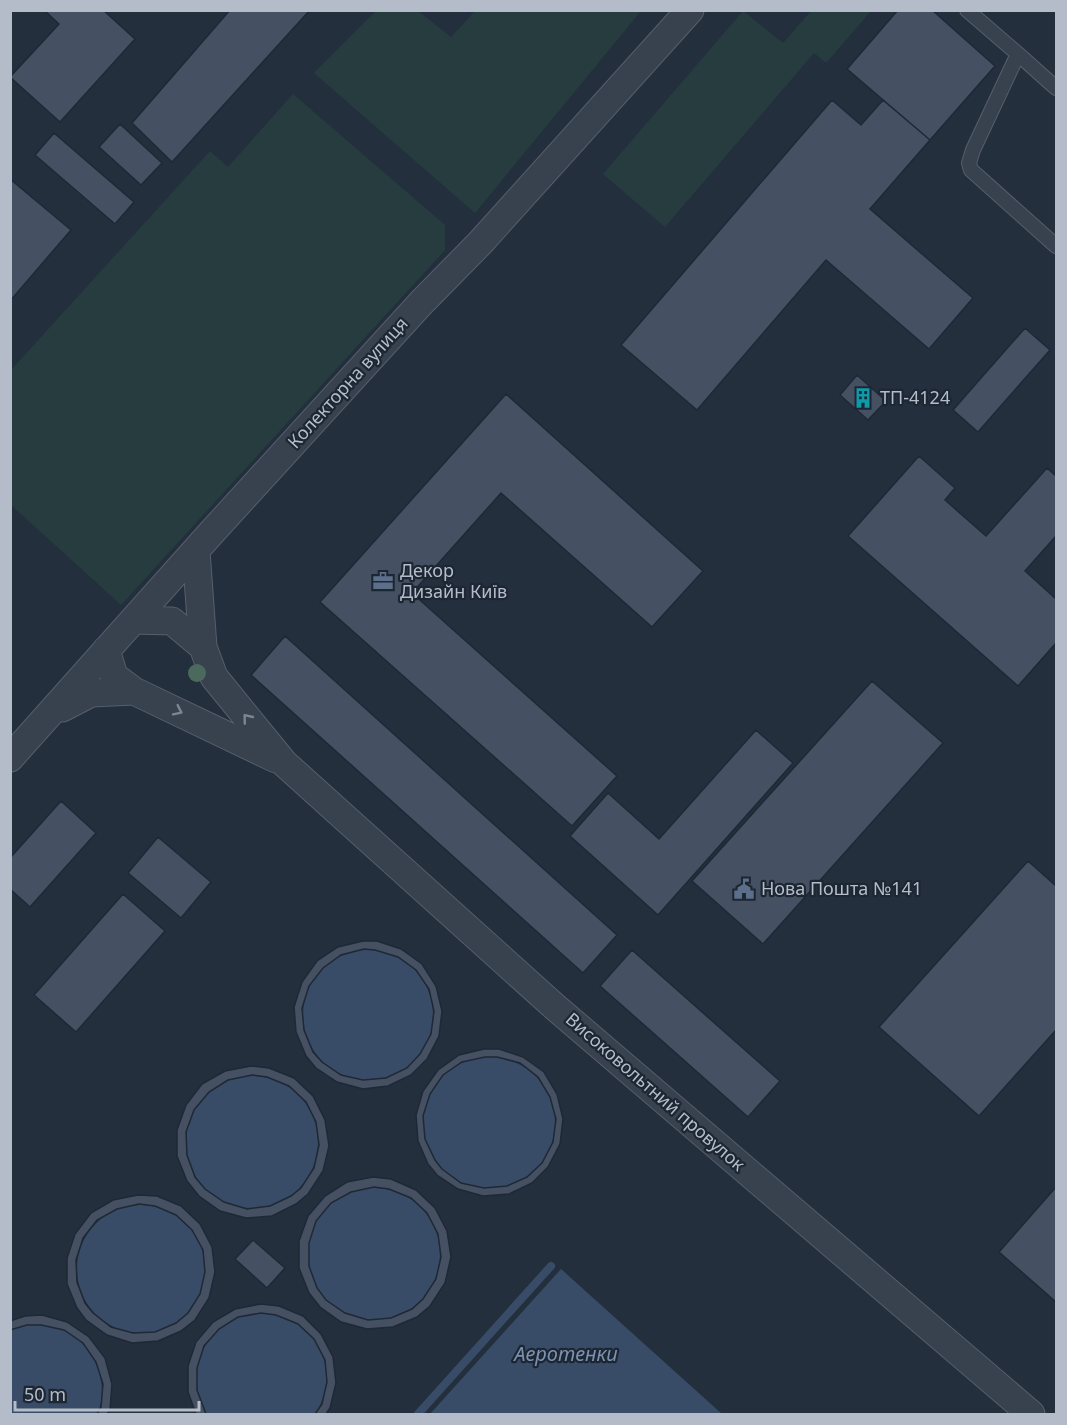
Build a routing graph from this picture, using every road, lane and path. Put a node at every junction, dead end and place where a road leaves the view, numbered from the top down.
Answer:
1 (690, 10) edge
2 (967, 10) edge
3 (1018, 54) junction
4 (1056, 88) edge
5 (1056, 246) edge
6 (196, 551) junction
7 (134, 620) junction
8 (203, 647) junction
9 (106, 650) junction
10 (134, 691) junction
11 (50, 714) junction
12 (10, 758) edge
13 (284, 763) junction
14 (1031, 1414) edge

1 - 6 street, Колекторна вулиця
2 - 3 lane
3 - 4 lane
3 - 5 lane
6 - 7 street, Колекторна вулиця
6 - 8 street, Високовольтний провулок
7 - 8 street
7 - 9 street, Колекторна вулиця
13 -> 8 street, Високовольтний провулок
9 - 10 street, Високовольтний провулок
9 - 11 street, Колекторна вулиця
10 - 11 street
10 -> 13 street, Високовольтний провулок
11 - 12 street, Колекторна вулиця
13 - 14 street, Високовольтний провулок

